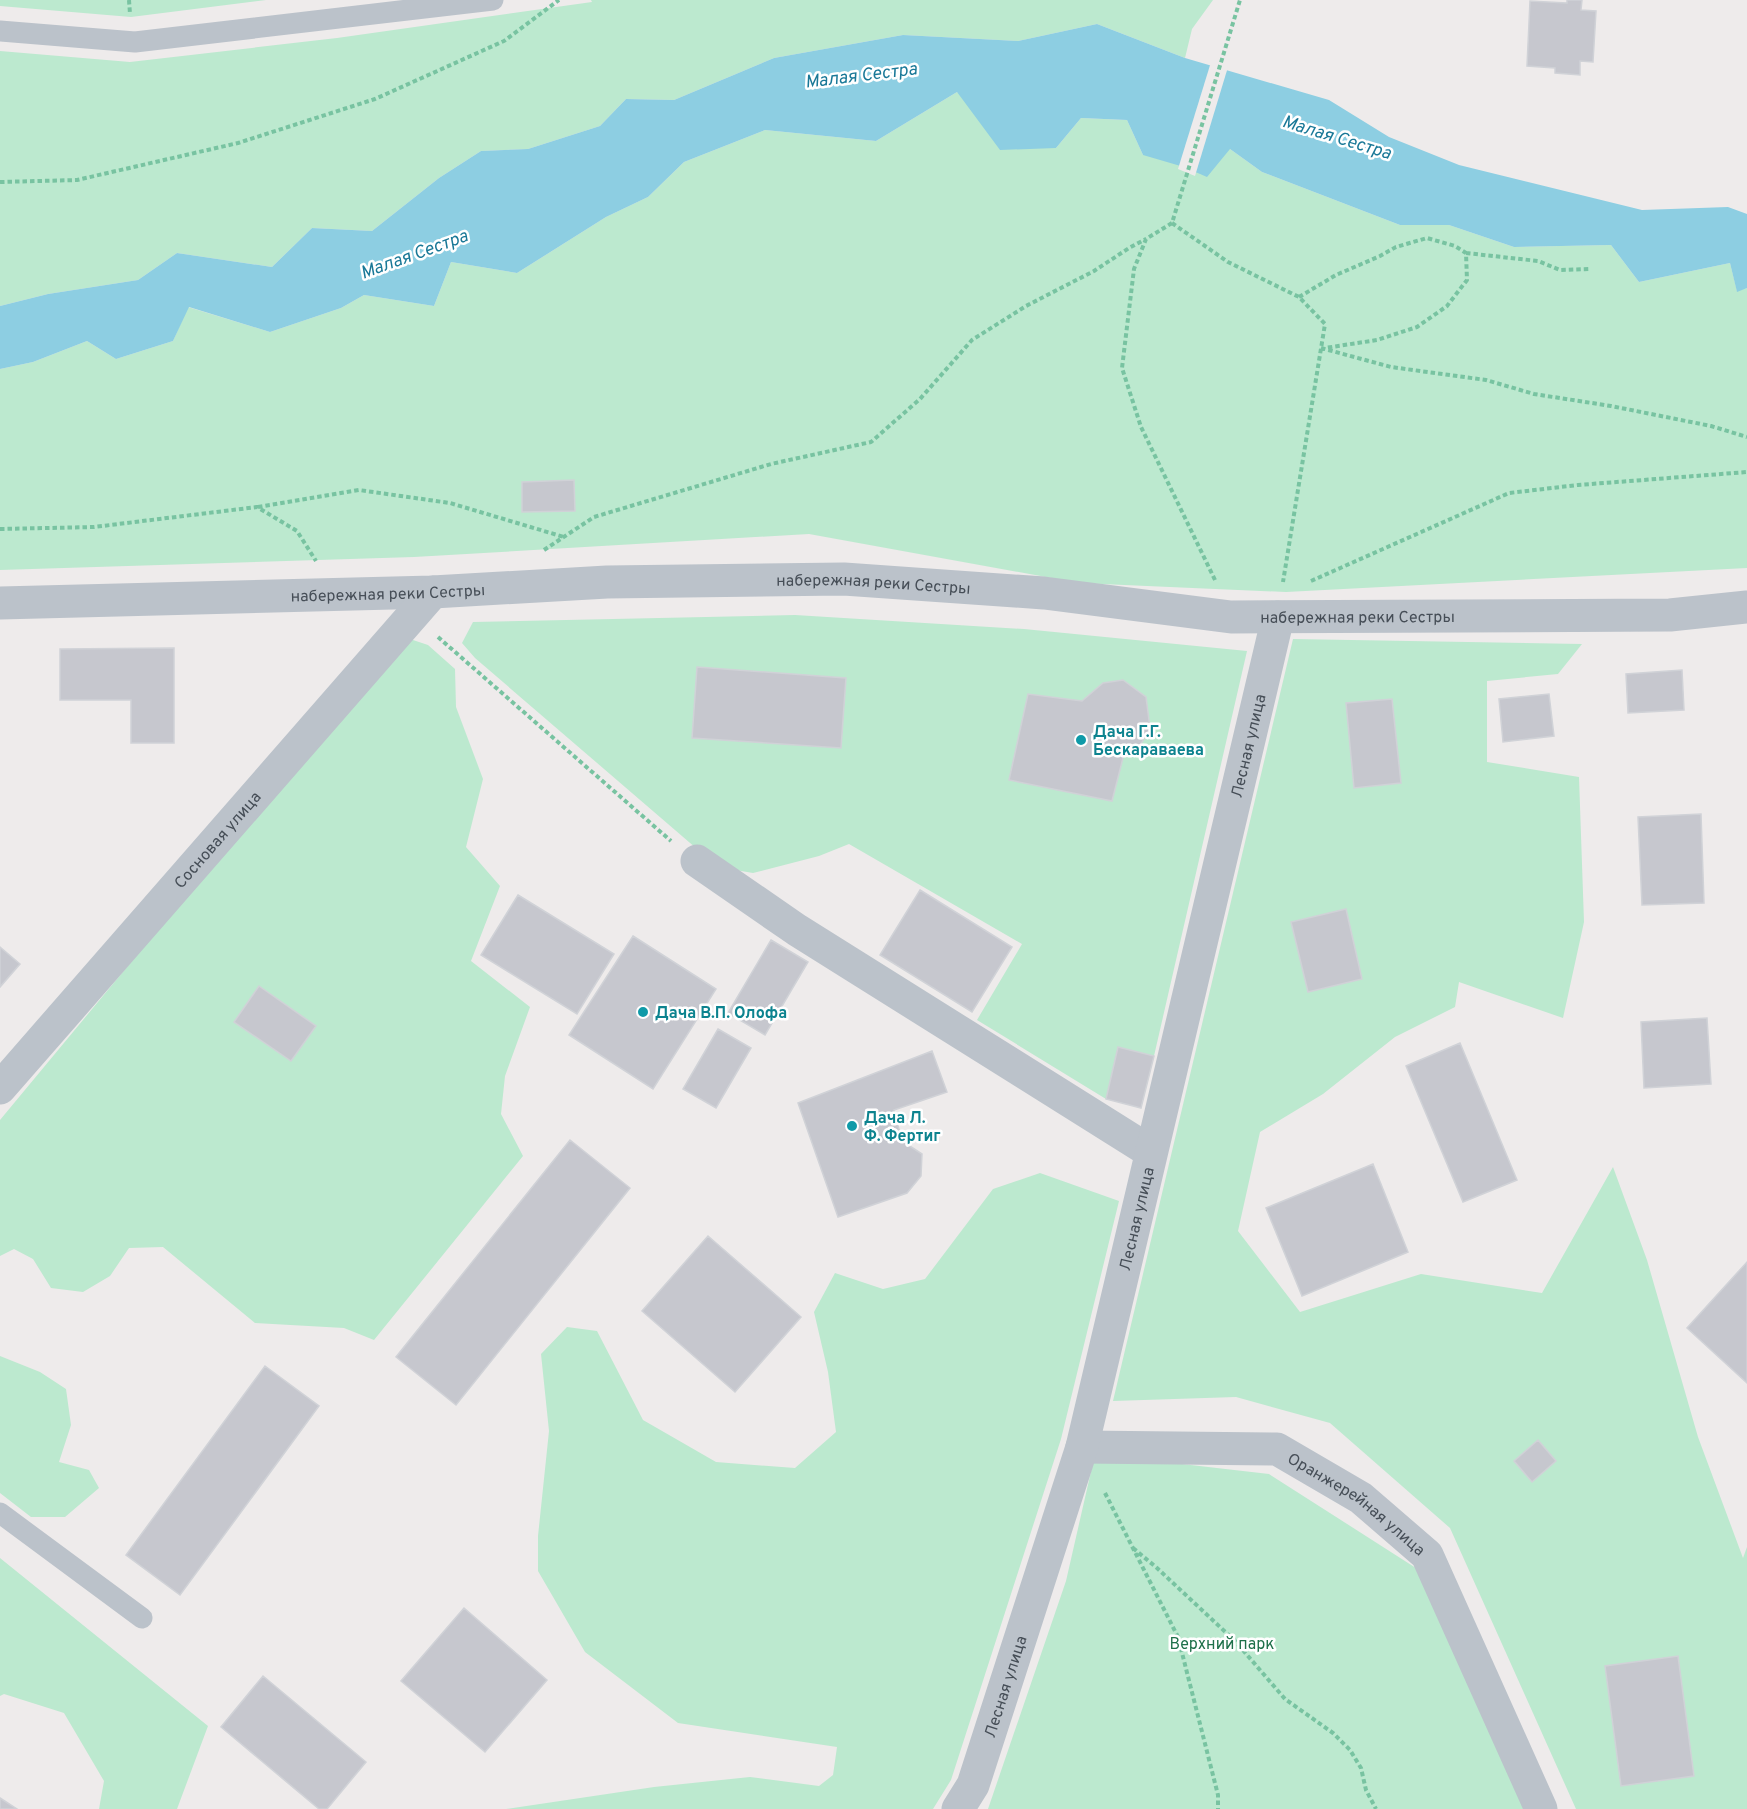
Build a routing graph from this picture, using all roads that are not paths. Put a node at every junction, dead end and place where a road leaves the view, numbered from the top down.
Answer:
1 (493, 0) edge
2 (0, 31) edge
3 (0, 603) edge
4 (423, 603) junction
5 (1747, 607) edge
6 (1278, 617) junction
7 (685, 852) road end
8 (0, 1088) edge
9 (1151, 1152) junction
10 (1082, 1447) junction
11 (0, 1513) edge
12 (142, 1618) dead end
13 (958, 1809) edge
14 (1541, 1809) edge

1 - 2 lane
3 - 4 street, набережная реки Сестры
4 - 6 street, набережная реки Сестры
4 - 8 street, Сосновая улица
5 - 6 street, набережная реки Сестры
6 - 9 street, Лесная улица
7 - 9 street
9 - 10 street, Лесная улица
10 - 13 street, Лесная улица
10 - 14 street, Оранжерейная улица
11 - 12 lane

